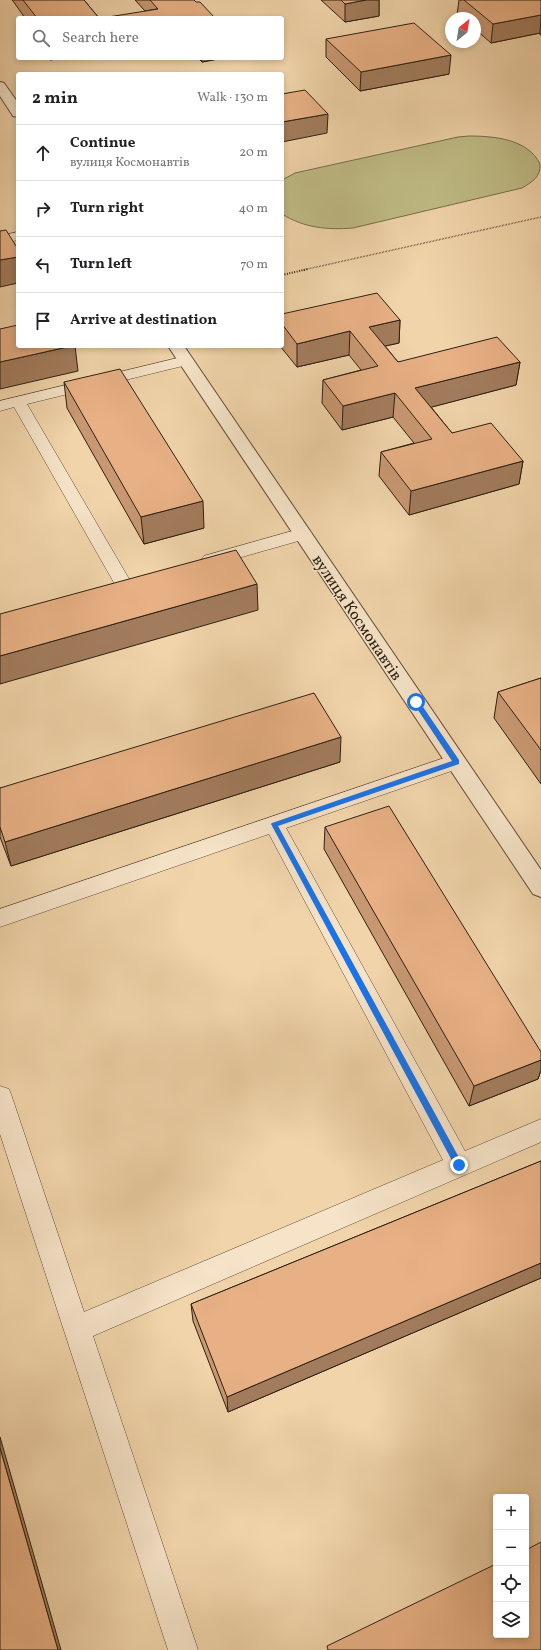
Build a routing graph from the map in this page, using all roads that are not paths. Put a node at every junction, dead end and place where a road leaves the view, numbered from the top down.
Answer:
1 (0, 86) edge
2 (16, 110) edge
3 (16, 236) edge
4 (0, 240) edge
5 (181, 353) edge
6 (18, 402) junction
7 (0, 406) edge
8 (302, 534) junction
9 (190, 565) edge
10 (123, 584) edge
11 (456, 762) junction
12 (274, 824) junction
13 (541, 888) edge
14 (0, 918) edge
15 (0, 1097) edge
16 (541, 1130) edge
17 (459, 1165) junction
18 (76, 1329) junction
19 (183, 1650) edge

1 - 2 street
3 - 4 lane
5 - 6 lane
5 - 8 street, вулиця Космонавтів
6 - 7 lane
6 - 10 lane
8 - 9 lane
8 - 11 street, вулиця Космонавтів
11 - 12 lane
11 - 13 street, вулиця Космонавтів
12 - 14 lane
12 - 17 lane
15 - 18 lane
16 - 17 lane
17 - 18 lane
18 - 19 lane

